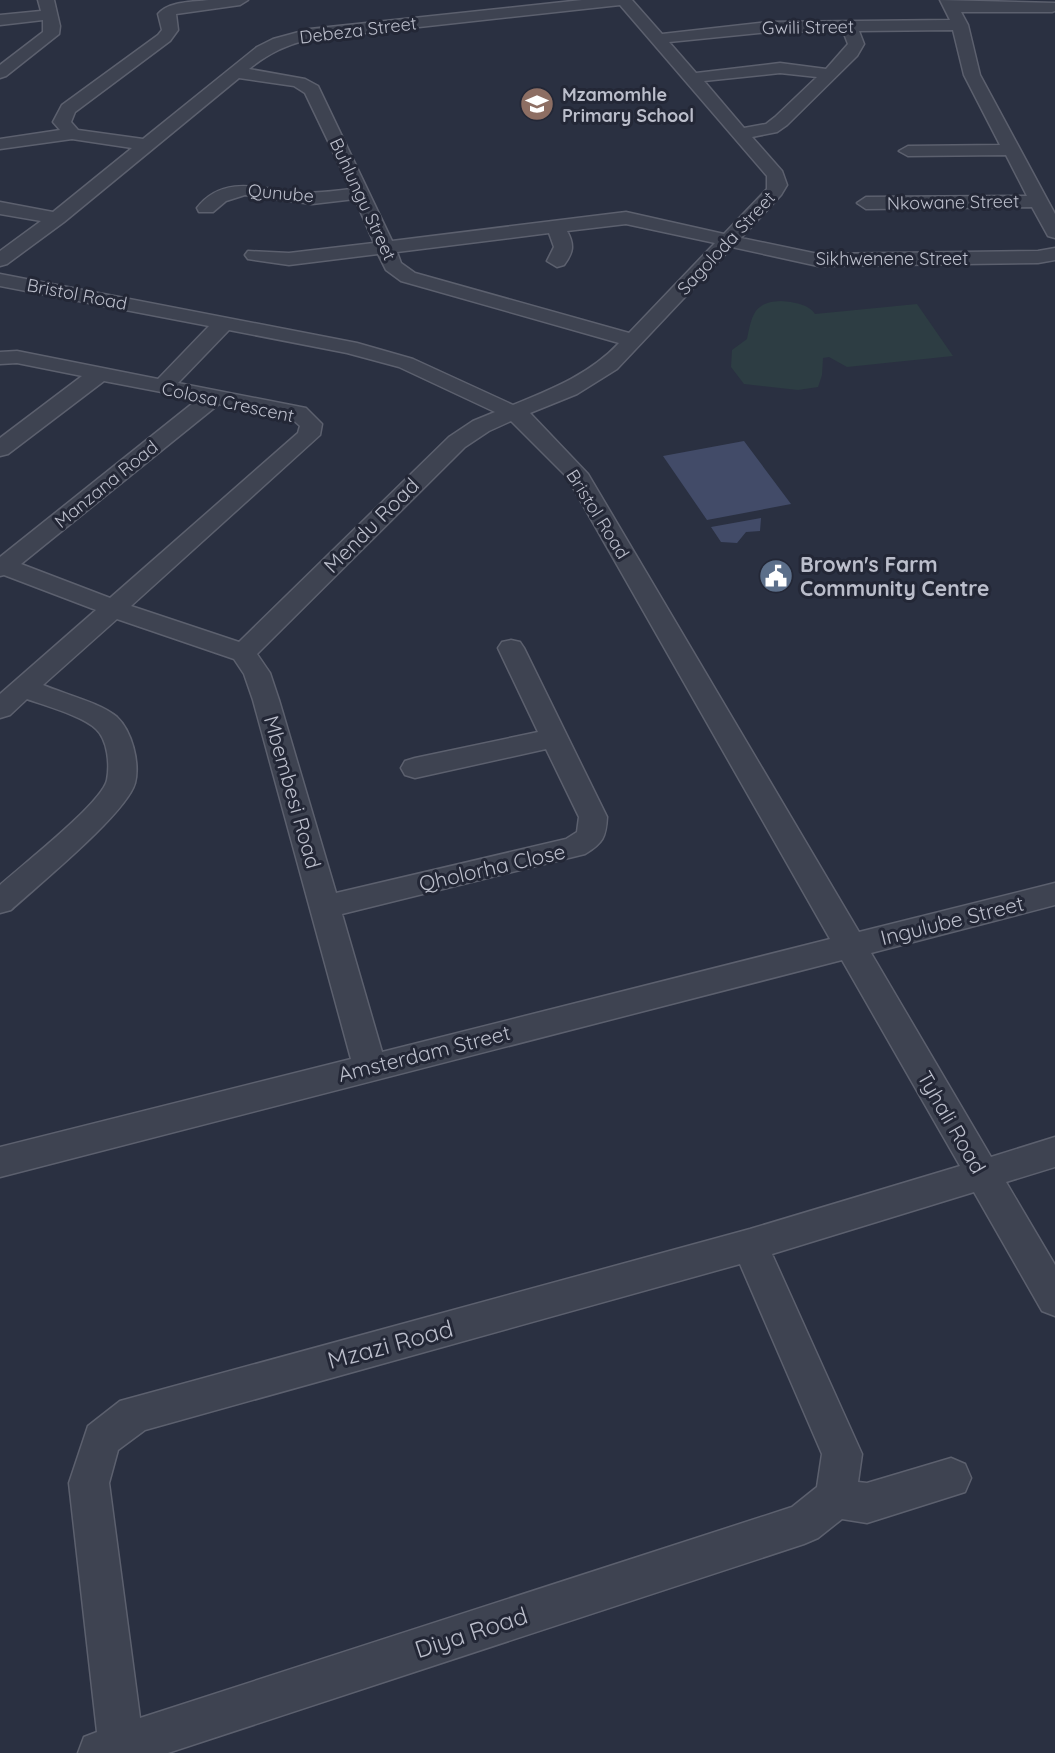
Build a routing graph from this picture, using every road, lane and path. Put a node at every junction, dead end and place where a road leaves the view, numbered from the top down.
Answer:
1 (240, 0) edge
2 (624, 0) edge
3 (949, 3) edge
4 (1052, 6) edge
5 (47, 8) edge
6 (0, 20) edge
7 (960, 25) junction
8 (849, 26) junction
9 (657, 39) junction
10 (20, 59) junction
11 (0, 61) edge
12 (235, 72) junction
13 (0, 73) edge
14 (829, 74) junction
15 (691, 78) junction
16 (72, 134) junction
17 (740, 134) junction
18 (0, 144) edge
19 (146, 145) junction
20 (1012, 150) junction
21 (908, 151) dead end
22 (362, 193) junction
23 (1039, 201) junction
24 (866, 203) dead end
25 (0, 208) edge
26 (206, 208) dead end
27 (57, 218) junction
28 (554, 225) junction
29 (1055, 232) edge
30 (730, 241) junction
31 (386, 247) junction
32 (1055, 254) edge
33 (255, 255) dead end
34 (0, 260) edge
35 (557, 261) dead end
36 (0, 279) edge
37 (224, 323) junction
38 (634, 341) junction
39 (0, 358) edge
40 (99, 374) junction
41 (162, 387) junction
42 (213, 398) junction
43 (511, 412) junction
44 (0, 449) edge
45 (1, 567) edge
46 (115, 609) junction
47 (511, 648) dead end
48 (243, 653) junction
49 (24, 688) junction
50 (0, 709) edge
51 (554, 738) junction
52 (415, 768) dead end
53 (1055, 894) edge
54 (0, 901) edge
55 (327, 906) junction
56 (848, 946) junction
57 (370, 1067) junction
58 (1055, 1152) edge
59 (0, 1162) edge
60 (983, 1174) junction
61 (750, 1245) junction
62 (1055, 1299) edge
63 (951, 1478) dead end
64 (836, 1498) junction
65 (110, 1750) edge

1 - 16 street
2 - 9 street, Sagoloda Street
2 - 12 street, Debeza Street
3 - 4 street
3 - 7 street
5 - 6 street
5 - 10 street
7 - 8 street, Gwili Street
7 - 20 street
8 - 9 street, Gwili Street
8 - 14 street
9 - 15 street, Sagoloda Street
10 - 11 street
10 - 13 street
12 - 19 street, Debeza Street
12 - 22 street, Buhlungu Street
14 - 15 street
14 - 17 street
15 - 17 street, Sagoloda Street
16 - 18 street
16 - 19 street
17 - 30 street, Sagoloda Street
19 - 27 street, Debeza Street
20 - 21 street
20 - 23 street
22 - 26 street, Qunube
22 - 31 street, Buhlungu Street
23 - 24 street, Nkowane Street
23 - 29 street
25 - 27 street
27 - 34 street, Debeza Street
28 - 30 street, Sikhwenene Street
28 - 31 street, Sikhwenene Street
28 - 35 street
30 - 32 street, Sikhwenene Street
30 - 38 street, Sagoloda Street
31 - 33 street, Sikhwenene Street
31 - 38 street, Buhlungu Street
36 - 37 street, Bristol Road
37 - 41 street
37 - 43 street, Bristol Road
38 - 43 street, Sagoloda Street
39 - 40 street, Colosa Crescent
40 - 41 street, Colosa Crescent
40 - 44 street
41 - 42 street, Colosa Crescent
42 - 45 street, Manzana Road
42 - 46 street, Colosa Crescent
43 - 48 street, Mendu Road
43 - 56 street, Bristol Road
45 - 46 street
46 - 48 street
46 - 49 street, Colosa Crescent
47 - 51 street, Qholorha Close
48 - 55 street, Mbembesi Road
49 - 50 street, Colosa Crescent
49 - 54 street
51 - 52 street
51 - 55 street, Qholorha Close
53 - 56 street, Ingulube Street
55 - 57 street, Mbembesi Road
56 - 57 street, Amsterdam Street
56 - 60 street, Tyhali Road
57 - 59 street, Amsterdam Street
58 - 60 street, Mzazi Road
60 - 61 street, Mzazi Road
60 - 62 street, Tyhali Road
61 - 64 street
61 - 65 street, Mzazi Road
63 - 64 street
64 - 65 street, Diya Road

